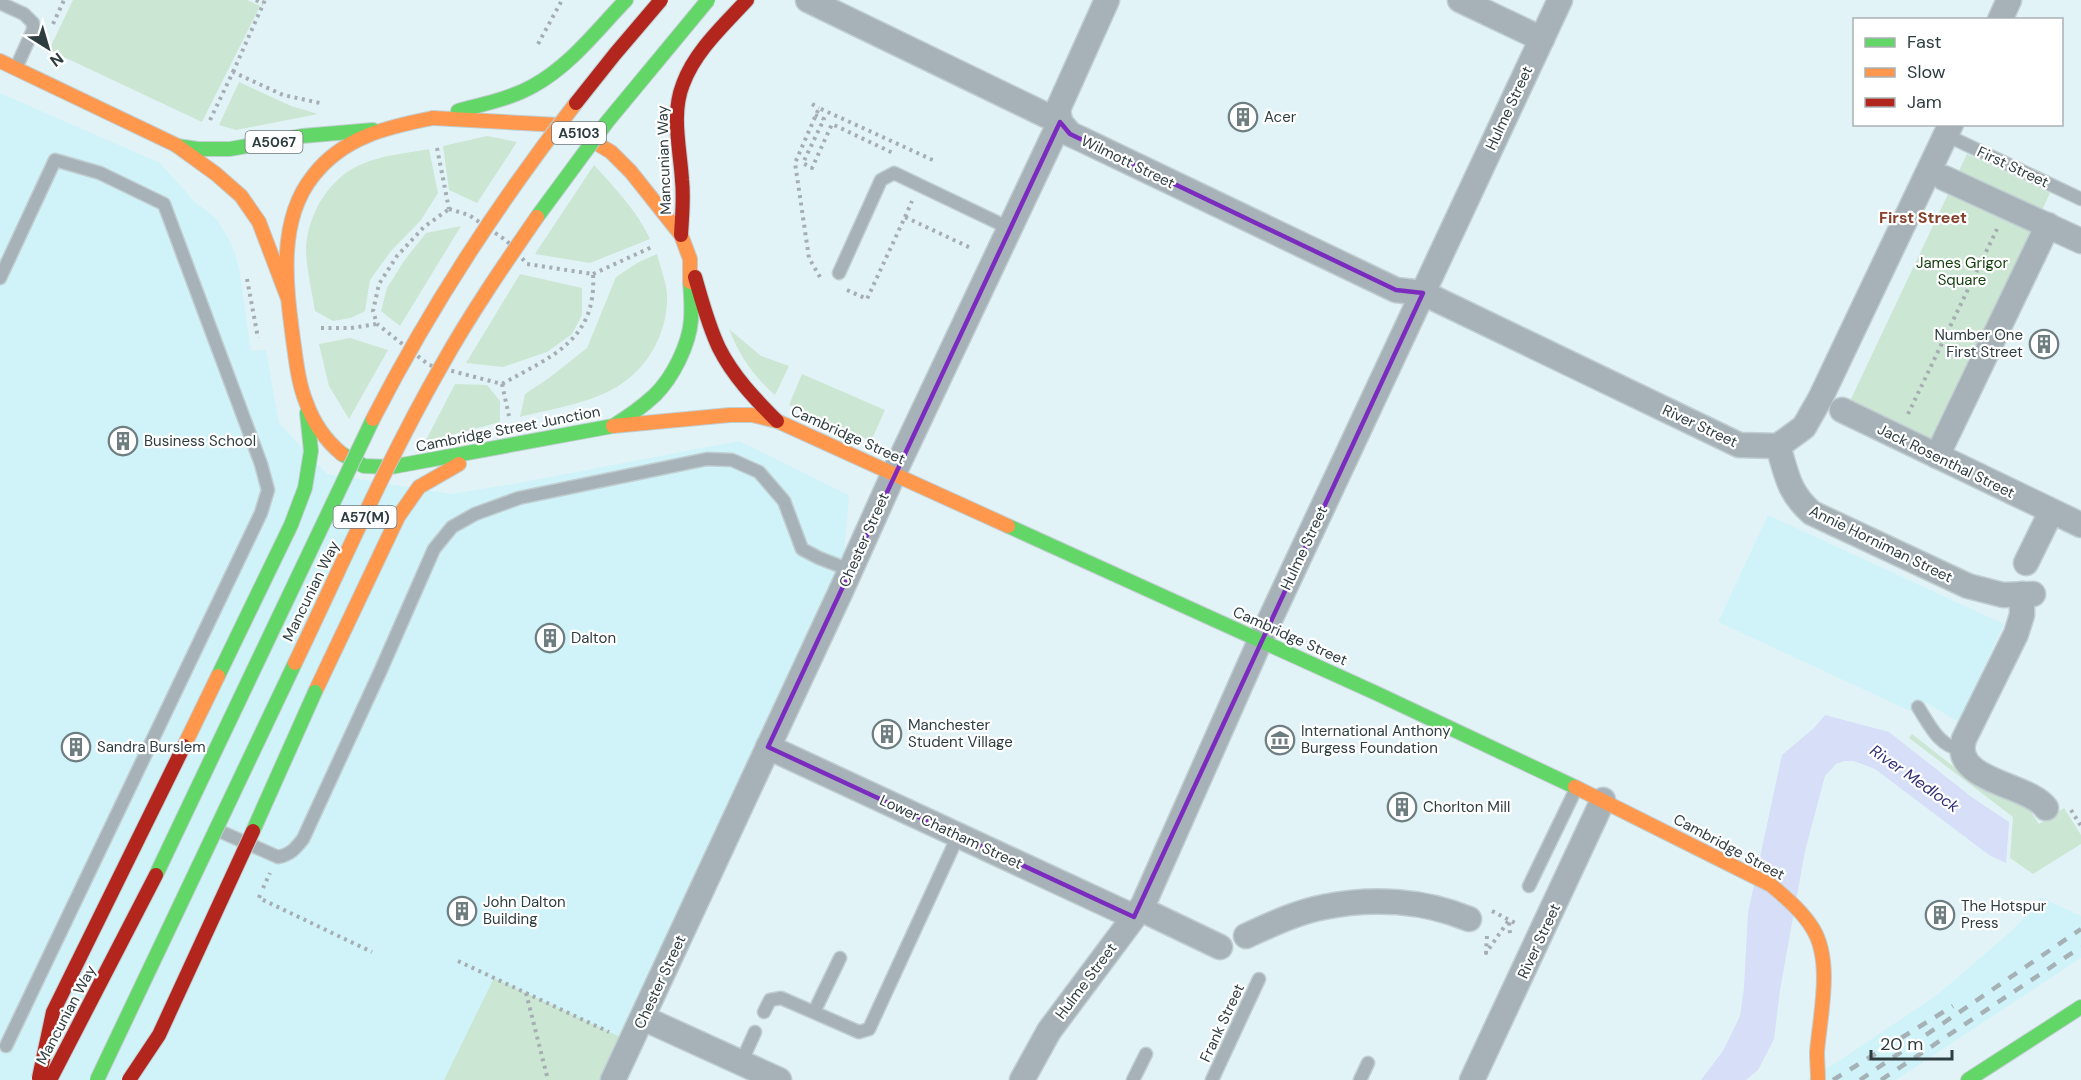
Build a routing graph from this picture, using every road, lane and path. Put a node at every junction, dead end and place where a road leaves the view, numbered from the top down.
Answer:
1 (256, 0) edge
2 (562, 0) edge
3 (626, 0) edge
4 (661, 0) edge
5 (708, 0) edge
6 (747, 0) edge
7 (808, 0) edge
8 (1107, 0) edge
9 (1460, 0) edge
10 (1560, 0) edge
11 (2009, 0) edge
12 (264, 2) edge
13 (0, 3) edge
14 (2001, 18) edge
15 (1542, 39) junction
16 (537, 47) dead end
17 (0, 61) edge
18 (16, 68) junction
19 (233, 72) junction
20 (322, 103) dead end
21 (812, 104) dead end
22 (819, 108) junction
23 (815, 115) junction
24 (433, 118) junction
25 (865, 122) dead end
26 (1060, 122) junction
27 (206, 127) dead end
28 (862, 128) junction
29 (373, 130) junction
30 (1948, 130) edge
31 (176, 146) junction
32 (436, 147) dead end
33 (904, 147) junction
34 (935, 161) dead end
35 (1946, 178) dead end
36 (2081, 199) edge
37 (2008, 207) junction
38 (449, 209) dead end
39 (2048, 225) junction
40 (1010, 228) junction
41 (681, 235) junction
42 (2081, 241) edge
43 (653, 247) dead end
44 (690, 259) junction
45 (995, 259) junction
46 (246, 272) dead end
47 (839, 273) joint
48 (593, 274) dead end
49 (0, 278) edge
50 (823, 281) dead end
51 (1423, 292) junction
52 (288, 298) junction
53 (377, 324) dead end
54 (317, 328) dead end
55 (258, 338) dead end
56 (502, 384) dead end
57 (306, 405) junction
58 (1842, 410) dead end
59 (510, 420) dead end
60 (777, 421) junction
61 (613, 426) junction
62 (1897, 437) junction
63 (1778, 446) junction
64 (490, 449) junction
65 (1936, 456) junction
66 (894, 473) junction
67 (2051, 512) junction
68 (2081, 525) edge
69 (2026, 563) dead end
70 (850, 570) junction
71 (1260, 641) junction
72 (1918, 707) dead end
73 (768, 747) junction
74 (1961, 749) junction
75 (1577, 788) junction
76 (138, 794) junction
77 (1604, 800) junction
78 (2046, 808) dead end
79 (958, 836) junction
80 (278, 857) junction
81 (1529, 886) dead end
82 (1142, 915) junction
83 (1481, 924) joint
84 (1246, 936) dead end
85 (1220, 947) dead end
86 (372, 952) dead end
87 (840, 958) dead end
88 (458, 961) dead end
89 (1525, 971) junction
90 (1259, 979) dead end
91 (526, 992) junction
92 (2081, 1007) edge
93 (764, 1012) dead end
94 (814, 1012) junction
95 (643, 1018) junction
96 (755, 1032) dead end
97 (632, 1042) junction
98 (6, 1046) dead end
99 (1146, 1054) dead end
100 (741, 1063) junction
101 (1368, 1063) dead end
102 (39, 1080) edge
103 (51, 1080) edge
104 (98, 1080) edge
105 (129, 1080) edge
106 (548, 1080) edge
107 (613, 1080) edge
108 (779, 1080) edge
109 (1022, 1080) edge
110 (1133, 1080) edge
111 (1212, 1080) edge
112 (1360, 1080) edge
113 (1472, 1080) edge
114 (1818, 1080) edge
115 (1968, 1080) edge

1 - 12 path
2 - 16 path
3 - 24 main road, A5103
4 - 103 main road, Mancunian Way / A57(M), bridge
5 - 104 main road, Mancunian Way / A57(M), bridge
6 - 41 main road, Mancunian Way / A5103
7 - 26 street, Wilmott Street
8 - 26 street, Chester Street
9 - 15 street
10 - 15 street, Hulme Street
11 - 14 street
12 - 19 path
13 - 18 lane
15 - 51 street, Hulme Street
17 - 18 main road, A5067
18 - 31 main road, A5067
19 - 20 path
19 - 27 path
21 - 22 path
22 - 23 path
22 - 28 path
23 - 33 path
23 - 50 path
24 - 29 main road, Cambridge Street Junction / A5103
24 - 41 main road, Cambridge Street Junction / A5103
25 - 28 path
26 - 40 street, Chester Street
26 - 51 street, Wilmott Street
28 - 33 path
29 - 31 main road, A5067
29 - 52 main road, Cambridge Street Junction / A5103
30 - 36 lane, First Street
30 - 63 street
31 - 52 main road, A5067
32 - 38 path
33 - 34 path
35 - 37 street
37 - 39 street
37 - 62 path
39 - 42 street
39 - 65 street
40 - 45 street, Chester Street
40 - 47 lane
41 - 44 main road, Cambridge Street Junction / A5103
43 - 48 path
44 - 60 main road, Cambridge Street
44 - 61 main road, Cambridge Street Junction / A5103
45 - 47 path
45 - 66 street, Chester Street
46 - 55 path
49 - 76 lane
51 - 63 street, River Street
51 - 71 street, Hulme Street
52 - 57 main road, Cambridge Street Junction / A5103
53 - 54 path
56 - 59 path
57 - 64 main road, Cambridge Street Junction / A5103
57 - 102 main road, bridge
58 - 62 street, Jack Rosenthal Street
60 - 61 main road, Cambridge Street
60 - 66 main road, Cambridge Street
61 - 64 main road, Cambridge Street Junction / A5103
62 - 65 street, Jack Rosenthal Street
63 - 74 street, Annie Horniman Street
64 - 105 main road, A57(M), bridge
65 - 67 street, Jack Rosenthal Street
66 - 70 street, Chester Street
66 - 71 main road, Cambridge Street
67 - 68 street, Jack Rosenthal Street
67 - 69 street
70 - 73 street, Chester Street
70 - 80 lane
71 - 75 main road, Cambridge Street
71 - 82 street, Hulme Street
72 - 74 lane
73 - 79 street, Lower Chatham Street
73 - 95 street, Chester Street
74 - 78 street
75 - 77 main road, Cambridge Street
75 - 81 lane
76 - 80 lane
76 - 98 lane
77 - 89 street, River Street
77 - 114 main road, Cambridge Street
79 - 82 street, Lower Chatham Street
79 - 94 lane
80 - 86 path
82 - 85 street, Lower Chatham Street
82 - 109 street, Hulme Street
83 - 84 street
83 - 89 path
87 - 94 lane
88 - 91 path
89 - 113 street, River Street
90 - 111 lane, Frank Street
91 - 97 path
91 - 106 path
92 - 115 main road
93 - 94 lane
95 - 97 street, Chester Street
95 - 100 street
96 - 100 lane
97 - 107 street, Chester Street
99 - 110 lane
100 - 108 street
101 - 112 lane

